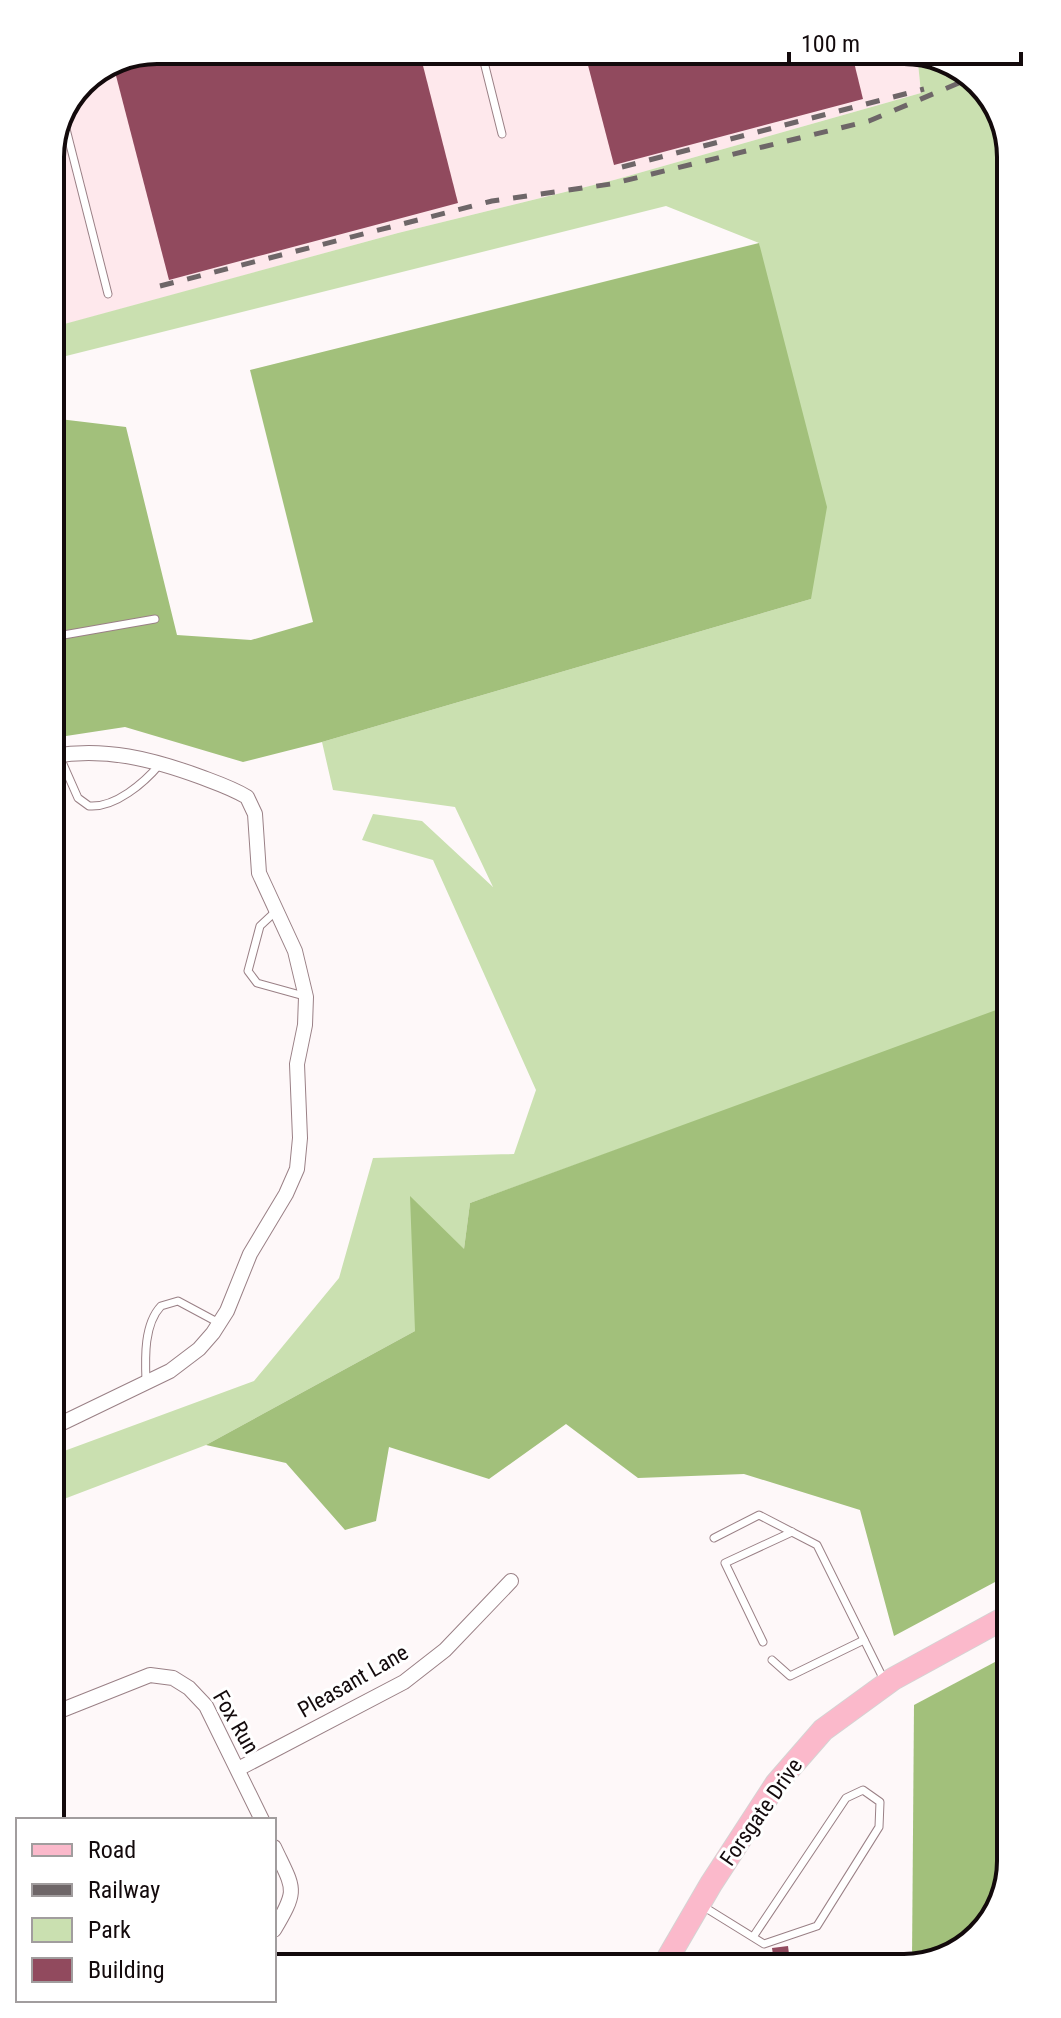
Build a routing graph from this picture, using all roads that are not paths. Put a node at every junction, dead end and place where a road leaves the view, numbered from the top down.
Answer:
1 (484, 64) edge
2 (67, 133) edge
3 (502, 134) dead end
4 (108, 294) dead end
5 (155, 619) dead end
6 (64, 635) edge
7 (64, 755) edge
8 (161, 763) junction
9 (64, 771) edge
10 (275, 912) junction
11 (306, 997) junction
12 (220, 1323) junction
13 (147, 1383) junction
14 (64, 1422) edge
15 (792, 1532) junction
16 (714, 1538) dead end
17 (511, 1581) dead end
18 (997, 1622) edge
19 (864, 1640) junction
20 (763, 1642) dead end
21 (772, 1660) dead end
22 (885, 1684) junction
23 (64, 1709) edge
24 (238, 1769) junction
25 (261, 1818) edge
26 (276, 1851) edge
27 (699, 1904) junction
28 (276, 1927) edge
29 (753, 1937) junction
30 (670, 1954) edge

1 - 3 lane
2 - 4 lane
5 - 6 lane
7 - 8 street
8 - 9 lane
8 - 10 street
10 - 11 street
10 - 11 lane
11 - 12 street
12 - 13 street
12 - 13 lane
13 - 14 street
15 - 16 lane
15 - 19 lane
15 - 20 lane
17 - 24 street, Pleasant Lane
18 - 22 main road, Forsgate Drive
19 - 21 lane
19 - 22 lane
22 - 27 main road, Forsgate Drive
23 - 24 street, Fox Run
24 - 25 street, Fox Run
26 - 28 street
27 - 29 lane
27 - 30 main road, Forsgate Drive
29 - 29 lane

